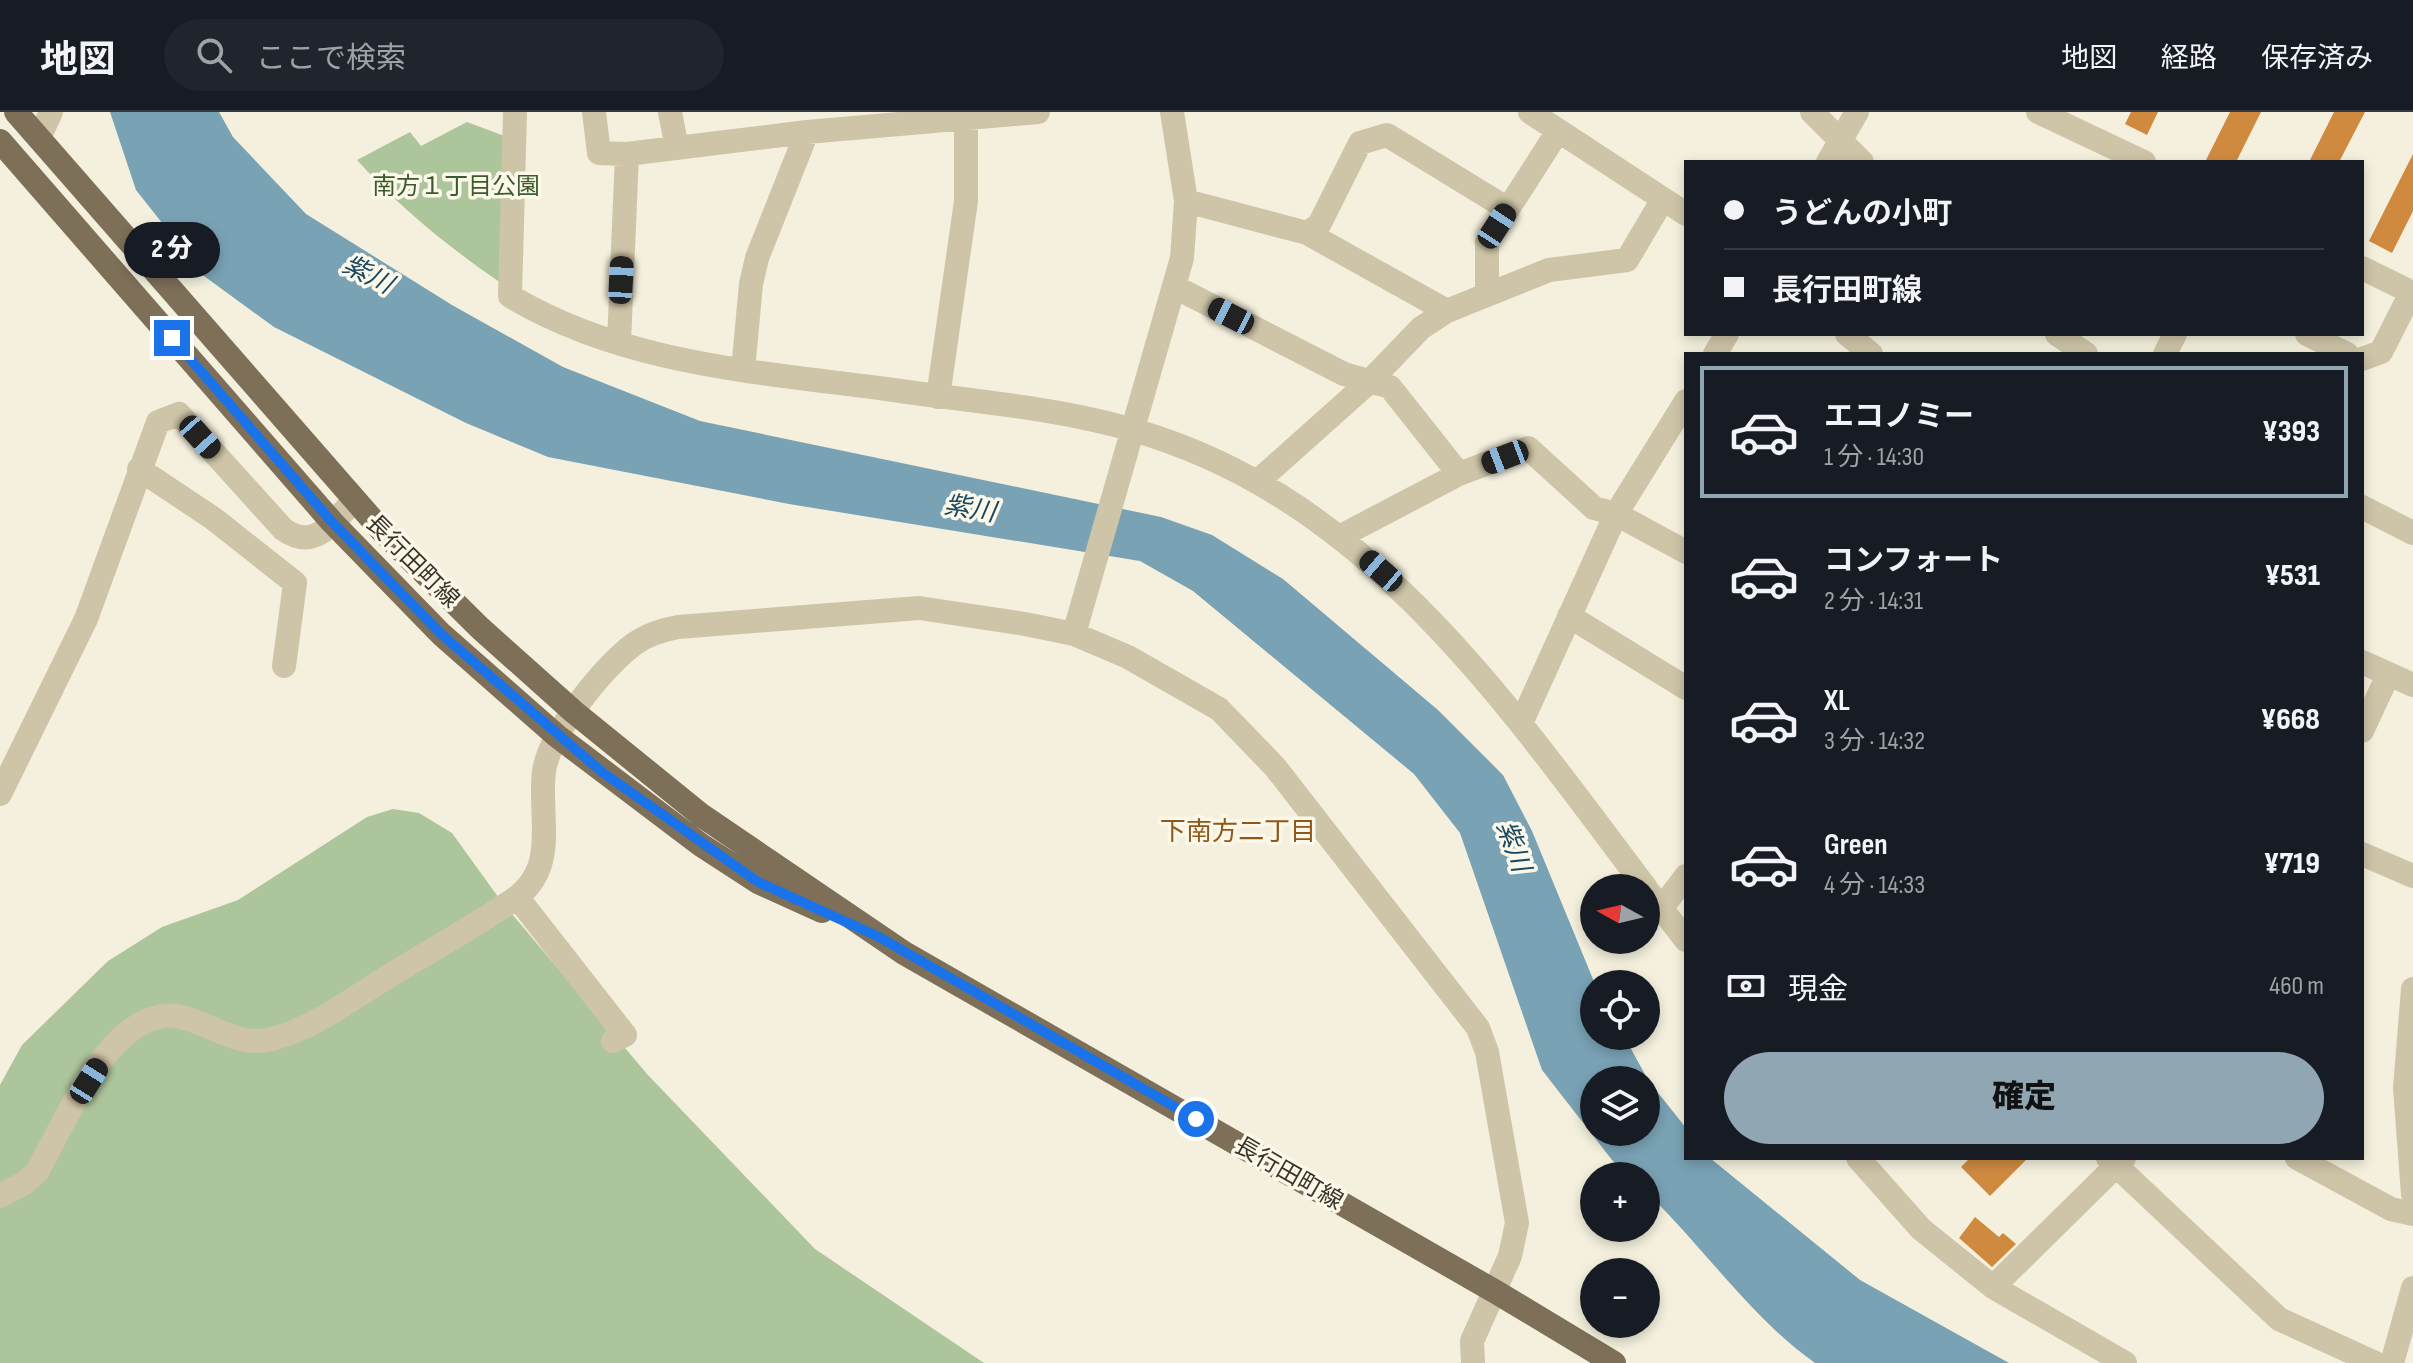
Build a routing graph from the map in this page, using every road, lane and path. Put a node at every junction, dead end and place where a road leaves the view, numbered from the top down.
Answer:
1 (16, 112) edge
2 (51, 112) edge
3 (515, 112) edge
4 (594, 112) edge
5 (670, 112) edge
6 (1038, 112) edge
7 (1172, 112) edge
8 (1530, 112) edge
9 (1812, 112) edge
10 (1857, 112) edge
11 (2038, 112) edge
12 (917, 118) edge
13 (966, 120) junction
14 (835, 121) edge
15 (1558, 131) junction
16 (807, 132) junction
17 (39, 138) junction
18 (0, 141) edge
19 (1841, 141) junction
20 (677, 148) junction
21 (627, 154) junction
22 (1829, 160) edge
23 (1860, 160) edge
24 (2140, 160) edge
25 (1663, 199) junction
26 (1186, 201) junction
27 (1508, 209) junction
28 (1684, 213) edge
29 (1307, 233) junction
30 (2364, 269) edge
31 (1175, 287) junction
32 (1487, 292) junction
33 (2412, 293) edge
34 (1447, 311) junction
35 (2060, 336) edge
36 (2311, 336) edge
37 (619, 343) junction
38 (2083, 352) edge
39 (2343, 352) edge
40 (2364, 358) edge
41 (743, 370) junction
42 (1369, 382) junction
43 (938, 397) junction
44 (1684, 404) edge
45 (1131, 429) junction
46 (139, 469) junction
47 (1459, 474) junction
48 (1258, 481) junction
49 (354, 501) junction
50 (2364, 508) edge
51 (1616, 514) junction
52 (332, 522) junction
53 (2413, 533) edge
54 (1341, 536) junction
55 (1684, 551) edge
56 (1569, 616) junction
57 (1074, 634) junction
58 (2364, 663) edge
59 (284, 666) dead end
60 (2388, 675) junction
61 (2413, 685) edge
62 (1684, 687) edge
63 (574, 712) junction
64 (1522, 721) junction
65 (2364, 727) edge
66 (557, 736) junction
67 (0, 794) edge
68 (2364, 855) edge
69 (1636, 874) edge
70 (2413, 876) edge
71 (1684, 879) edge
72 (517, 897) junction
73 (1661, 909) joint
74 (879, 937) junction
75 (1684, 938) edge
76 (2413, 989) edge
77 (613, 1041) dead end
78 (1860, 1160) edge
79 (2301, 1160) edge
80 (2116, 1161) edge
81 (2413, 1194) edge
82 (0, 1196) edge
83 (2413, 1214) edge
84 (1993, 1287) junction
85 (2413, 1288) edge
86 (1496, 1292) junction
87 (1473, 1363) edge
88 (1614, 1363) edge
89 (2125, 1363) edge
90 (2375, 1363) edge
91 (2392, 1363) edge

1 - 17 main road, 長行田町線
2 - 17 street
3 - 37 street
4 - 21 street
5 - 20 street
6 - 13 street
7 - 26 street
8 - 15 street
9 - 19 street
10 - 19 street
11 - 24 street
12 - 13 street
12 - 14 street
13 - 43 street
14 - 16 street
15 - 25 street
15 - 27 street
16 - 20 street
16 - 41 street
17 - 49 main road, 長行田町線
18 - 52 main road, 長行田町線
19 - 22 street
19 - 23 street
20 - 21 street
21 - 37 street
25 - 28 street
25 - 32 street
26 - 29 street
26 - 31 street
27 - 29 street
27 - 32 street
29 - 34 street
30 - 33 street
31 - 42 street
31 - 45 street
32 - 34 street
33 - 40 street
34 - 42 street
35 - 38 street
36 - 39 street
37 - 41 street
41 - 43 street
42 - 47 street
42 - 48 street
43 - 45 street
44 - 51 street
45 - 48 street
45 - 57 street
46 - 52 street
46 - 59 street
46 - 67 street
47 - 51 street
47 - 54 street
48 - 54 street
49 - 52 street
49 - 63 main road, 長行田町線
50 - 53 street
51 - 55 street
51 - 56 street
52 - 66 main road, 長行田町線
54 - 64 street
56 - 62 street
56 - 64 street
57 - 63 street
57 - 86 street
58 - 60 street
60 - 61 street
60 - 65 street
63 - 66 street
63 - 74 main road, 長行田町線
64 - 69 street
66 - 72 street
66 - 74 main road, 長行田町線
68 - 70 street
71 - 73 street
72 - 77 street
72 - 82 street
73 - 75 street
74 - 86 main road, 長行田町線
76 - 81 street
78 - 84 street
79 - 83 street
80 - 84 street
80 - 90 street
84 - 89 street
85 - 91 street
86 - 87 street
86 - 88 main road, 長行田町線

